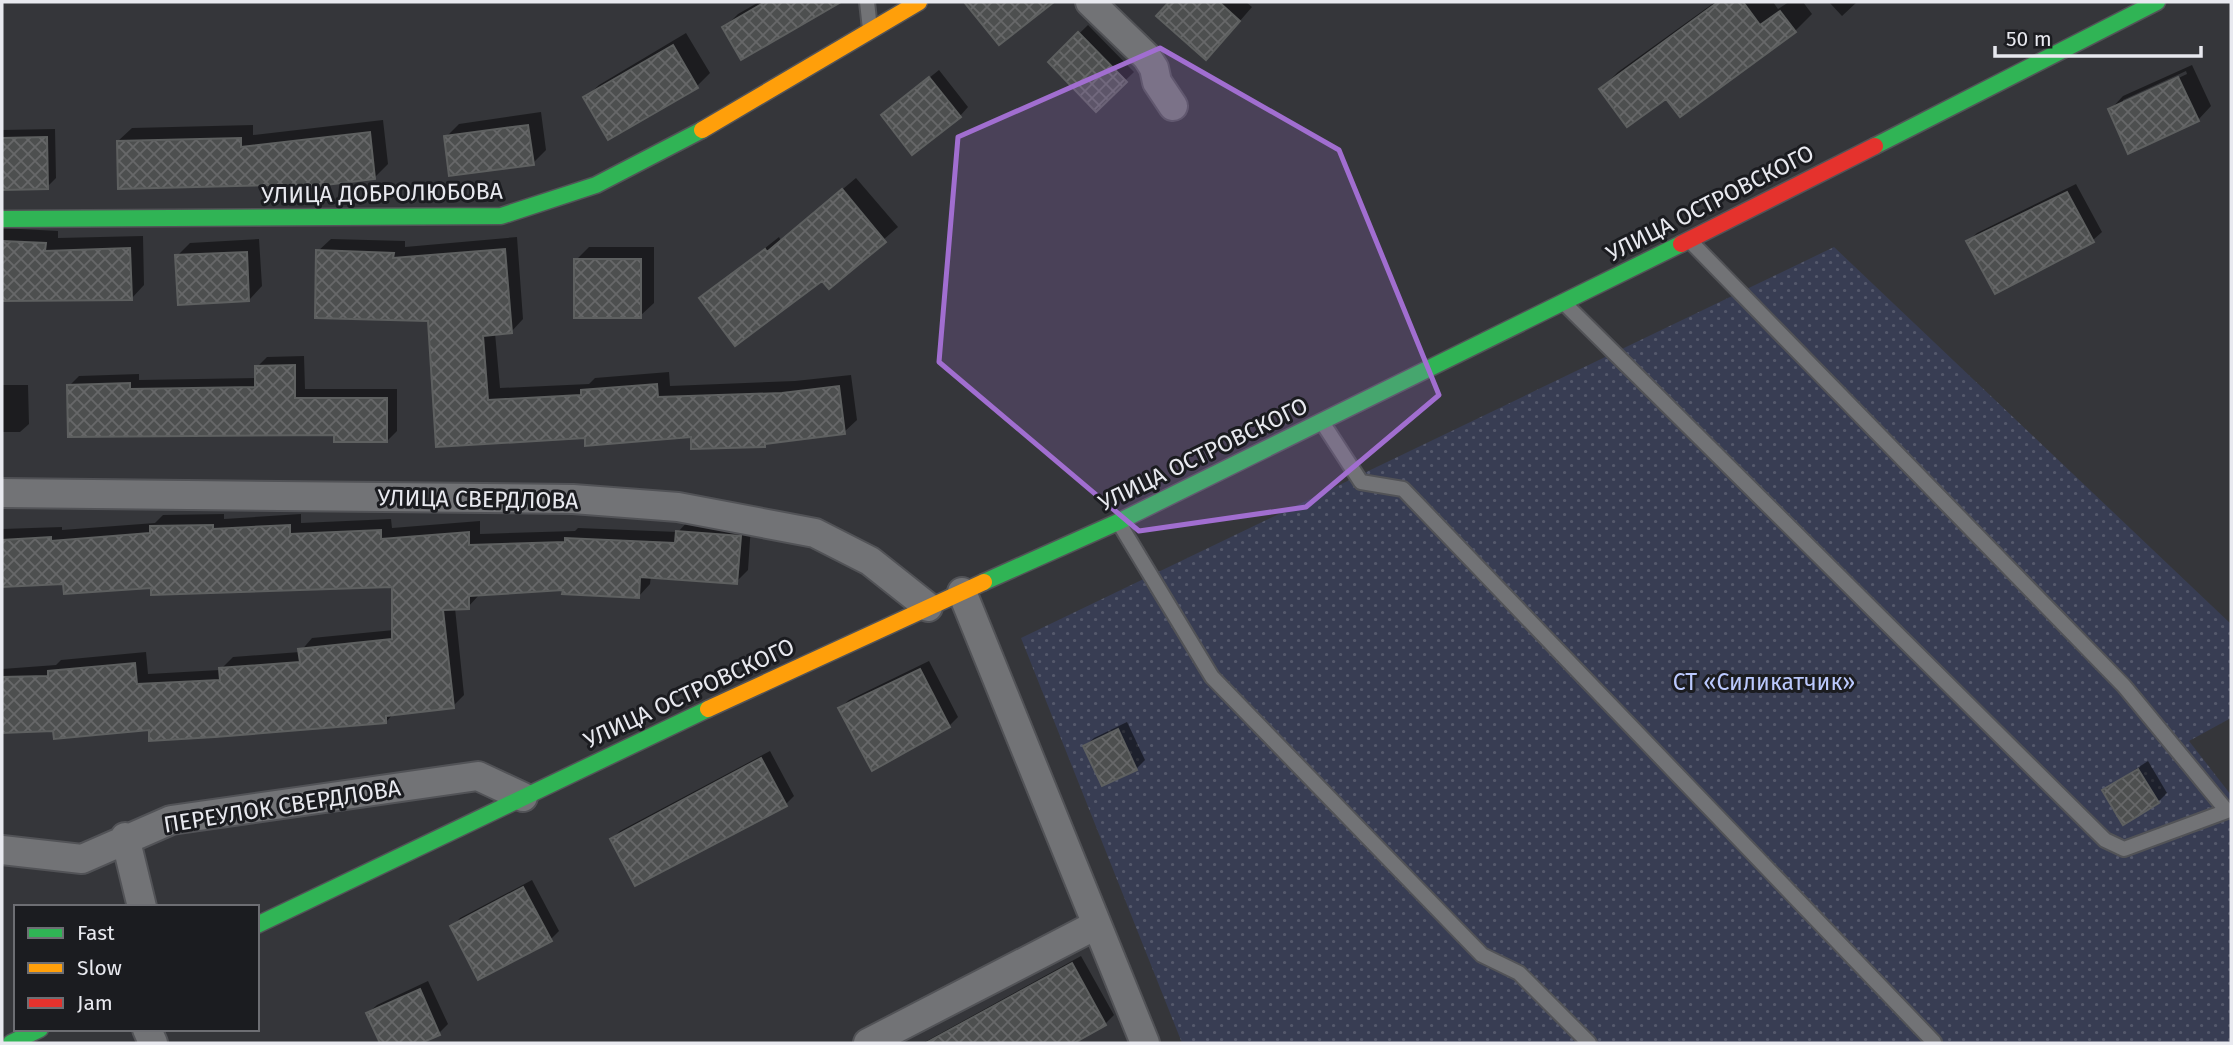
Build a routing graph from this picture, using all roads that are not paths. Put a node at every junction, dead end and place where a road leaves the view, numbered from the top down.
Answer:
1 (867, 2) edge
2 (919, 2) edge
3 (1090, 2) edge
4 (2157, 2) edge
5 (871, 34) junction
6 (1173, 106) dead end
7 (2, 219) edge
8 (1688, 240) junction
9 (1563, 302) junction
10 (1321, 422) junction
11 (2, 493) edge
12 (1118, 522) junction
13 (962, 592) junction
14 (928, 607) junction
15 (523, 797) junction
16 (125, 838) junction
17 (2, 850) edge
18 (142, 905) edge
19 (259, 924) edge
20 (1097, 925) junction
21 (36, 1031) edge
22 (1934, 1042) edge
23 (11, 1043) edge
24 (868, 1043) edge
25 (1144, 1043) edge
26 (1589, 1043) edge

1 - 5 lane
2 - 5 street, УЛИЦА ДОБРОЛЮБОВА
3 - 6 street
4 - 8 street, УЛИЦА ОСТРОВСКОГО
5 - 7 street, УЛИЦА ДОБРОЛЮБОВА
8 - 9 street, УЛИЦА ОСТРОВСКОГО
8 - 9 lane
9 - 10 street, УЛИЦА ОСТРОВСКОГО
10 - 12 street, УЛИЦА ОСТРОВСКОГО
10 - 22 lane
11 - 14 street, УЛИЦА СВЕРДЛОВА
12 - 13 street, УЛИЦА ОСТРОВСКОГО
12 - 26 lane
13 - 14 street, УЛИЦА ОСТРОВСКОГО
13 - 20 street
14 - 15 street, УЛИЦА ОСТРОВСКОГО
15 - 16 street, ПЕРЕУЛОК СВЕРДЛОВА
15 - 19 street, УЛИЦА ОСТРОВСКОГО
16 - 17 street, ПЕРЕУЛОК СВЕРДЛОВА
16 - 18 street
20 - 24 street
20 - 25 street
21 - 23 street

